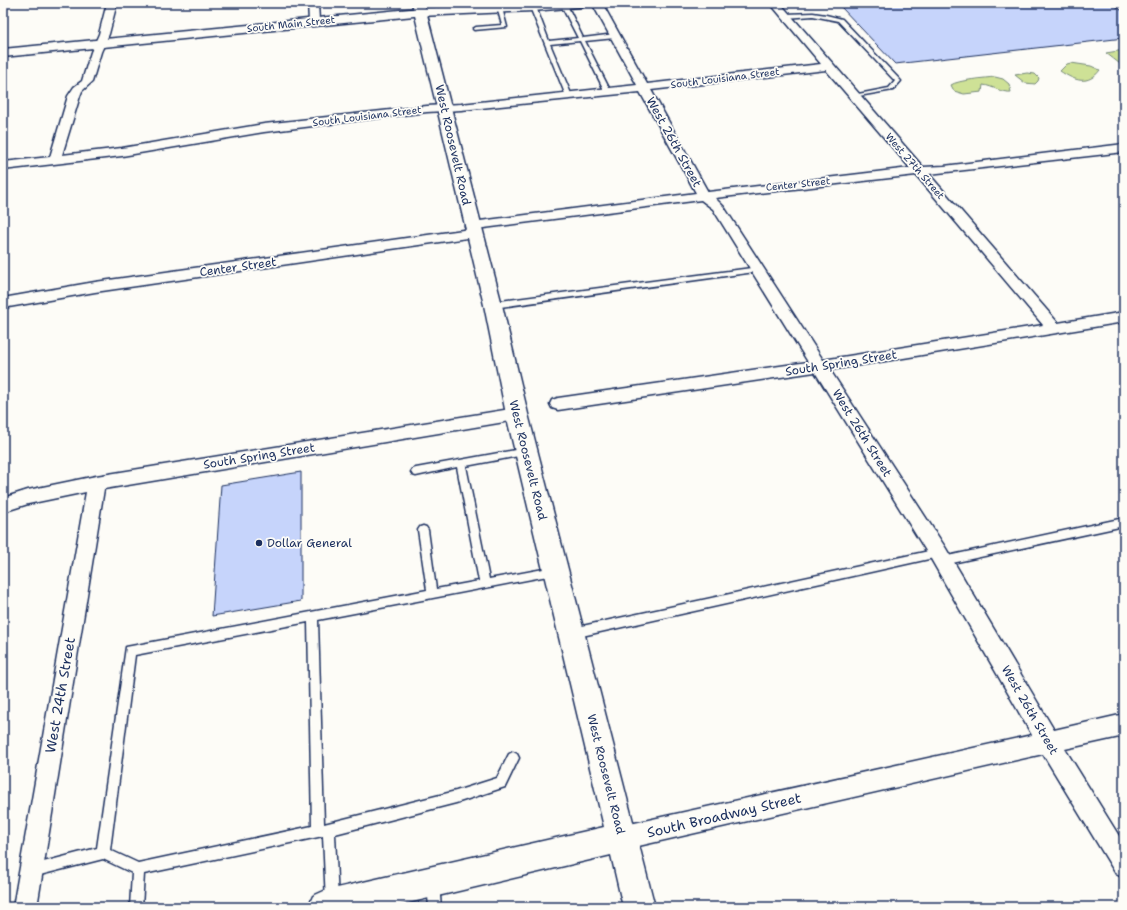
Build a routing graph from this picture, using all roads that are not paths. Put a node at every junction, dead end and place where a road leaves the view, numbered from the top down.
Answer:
1 (112, 3) edge
2 (313, 3) edge
3 (579, 3) edge
4 (597, 3) edge
5 (775, 3) edge
6 (564, 5) junction
7 (419, 7) edge
8 (533, 7) junction
9 (499, 8) junction
10 (786, 16) junction
11 (314, 22) junction
12 (476, 29) dead end
13 (615, 36) junction
14 (582, 40) junction
15 (101, 43) junction
16 (547, 43) junction
17 (3, 52) edge
18 (828, 66) junction
19 (644, 88) junction
20 (608, 92) junction
21 (569, 96) junction
22 (854, 96) junction
23 (444, 109) junction
24 (1124, 148) edge
25 (55, 160) junction
26 (3, 166) edge
27 (919, 171) junction
28 (704, 196) junction
29 (473, 230) junction
30 (759, 269) junction
31 (3, 303) edge
32 (493, 305) junction
33 (1124, 317) edge
34 (1055, 328) junction
35 (820, 366) junction
36 (558, 404) dead end
37 (517, 414) junction
38 (527, 451) junction
39 (461, 463) junction
40 (416, 472) dead end
41 (96, 483) junction
42 (3, 505) edge
43 (1124, 522) edge
44 (423, 530) dead end
45 (940, 557) junction
46 (555, 570) junction
47 (485, 583) junction
48 (432, 593) junction
49 (313, 616) junction
50 (571, 634) junction
51 (1124, 725) edge
52 (1049, 743) junction
53 (513, 758) dead end
54 (324, 830) junction
55 (621, 838) junction
56 (103, 853) junction
57 (1124, 866) edge
58 (138, 869) junction
59 (31, 871) junction
60 (434, 894) edge
61 (328, 906) edge
62 (25, 907) edge
63 (136, 907) edge
64 (639, 907) edge

1 - 15 street
2 - 11 street
3 - 6 street, South Main Street
4 - 13 street, West 26th Street
5 - 10 street, West 27th Street
6 - 8 street, South Main Street
6 - 14 lane
7 - 9 street, South Main Street
7 - 11 main road, South Main Street
7 - 23 main road, West Roosevelt Road
8 - 9 street, South Main Street
8 - 16 lane
9 - 12 lane
10 - 18 street, West 27th Street
10 - 22 lane
11 - 15 main road, South Main Street
13 - 14 lane
13 - 19 street, West 26th Street
14 - 16 lane
14 - 20 lane
15 - 17 main road, South Main Street
15 - 25 street
16 - 21 lane
18 - 19 street, South Louisiana Street
18 - 22 street, West 27th Street
19 - 20 street, South Louisiana Street
19 - 28 street, West 26th Street
20 - 21 street, South Louisiana Street
21 - 23 street, South Louisiana Street
22 - 27 street, West 27th Street
23 - 25 street, South Louisiana Street
23 - 29 main road, West Roosevelt Road
24 - 27 street, Center Street
25 - 26 street, South Louisiana Street
27 - 28 street, Center Street
27 - 34 street, West 27th Street
28 - 29 street, Center Street
28 - 30 street, West 26th Street
29 - 31 street, Center Street
29 - 32 main road, West Roosevelt Road
30 - 32 lane
30 - 35 street, West 26th Street
32 - 37 main road, West Roosevelt Road
33 - 34 street, South Spring Street
34 - 35 street, South Spring Street
35 - 36 street, South Spring Street
35 - 45 street, West 26th Street
37 - 38 main road, West Roosevelt Road
37 - 41 street, South Spring Street
38 - 39 lane
38 - 46 main road, West Roosevelt Road
39 - 40 lane
39 - 47 lane
41 - 42 street, South Spring Street
41 - 59 street, West 24th Street
43 - 45 lane
44 - 48 lane
45 - 50 lane
45 - 52 street, West 26th Street
46 - 47 lane
46 - 50 main road, West Roosevelt Road
47 - 48 lane
48 - 49 lane
49 - 54 lane
49 - 56 lane
50 - 55 main road, West Roosevelt Road
51 - 52 street, South Broadway Street
52 - 55 street, South Broadway Street
52 - 57 street, West 26th Street
53 - 54 lane
54 - 58 lane
54 - 61 lane
55 - 60 main road, South Broadway Street
55 - 64 main road, West Roosevelt Road
56 - 58 lane
56 - 59 lane
58 - 63 lane
59 - 62 street, West 24th Street
60 - 61 main road, South Broadway Street

